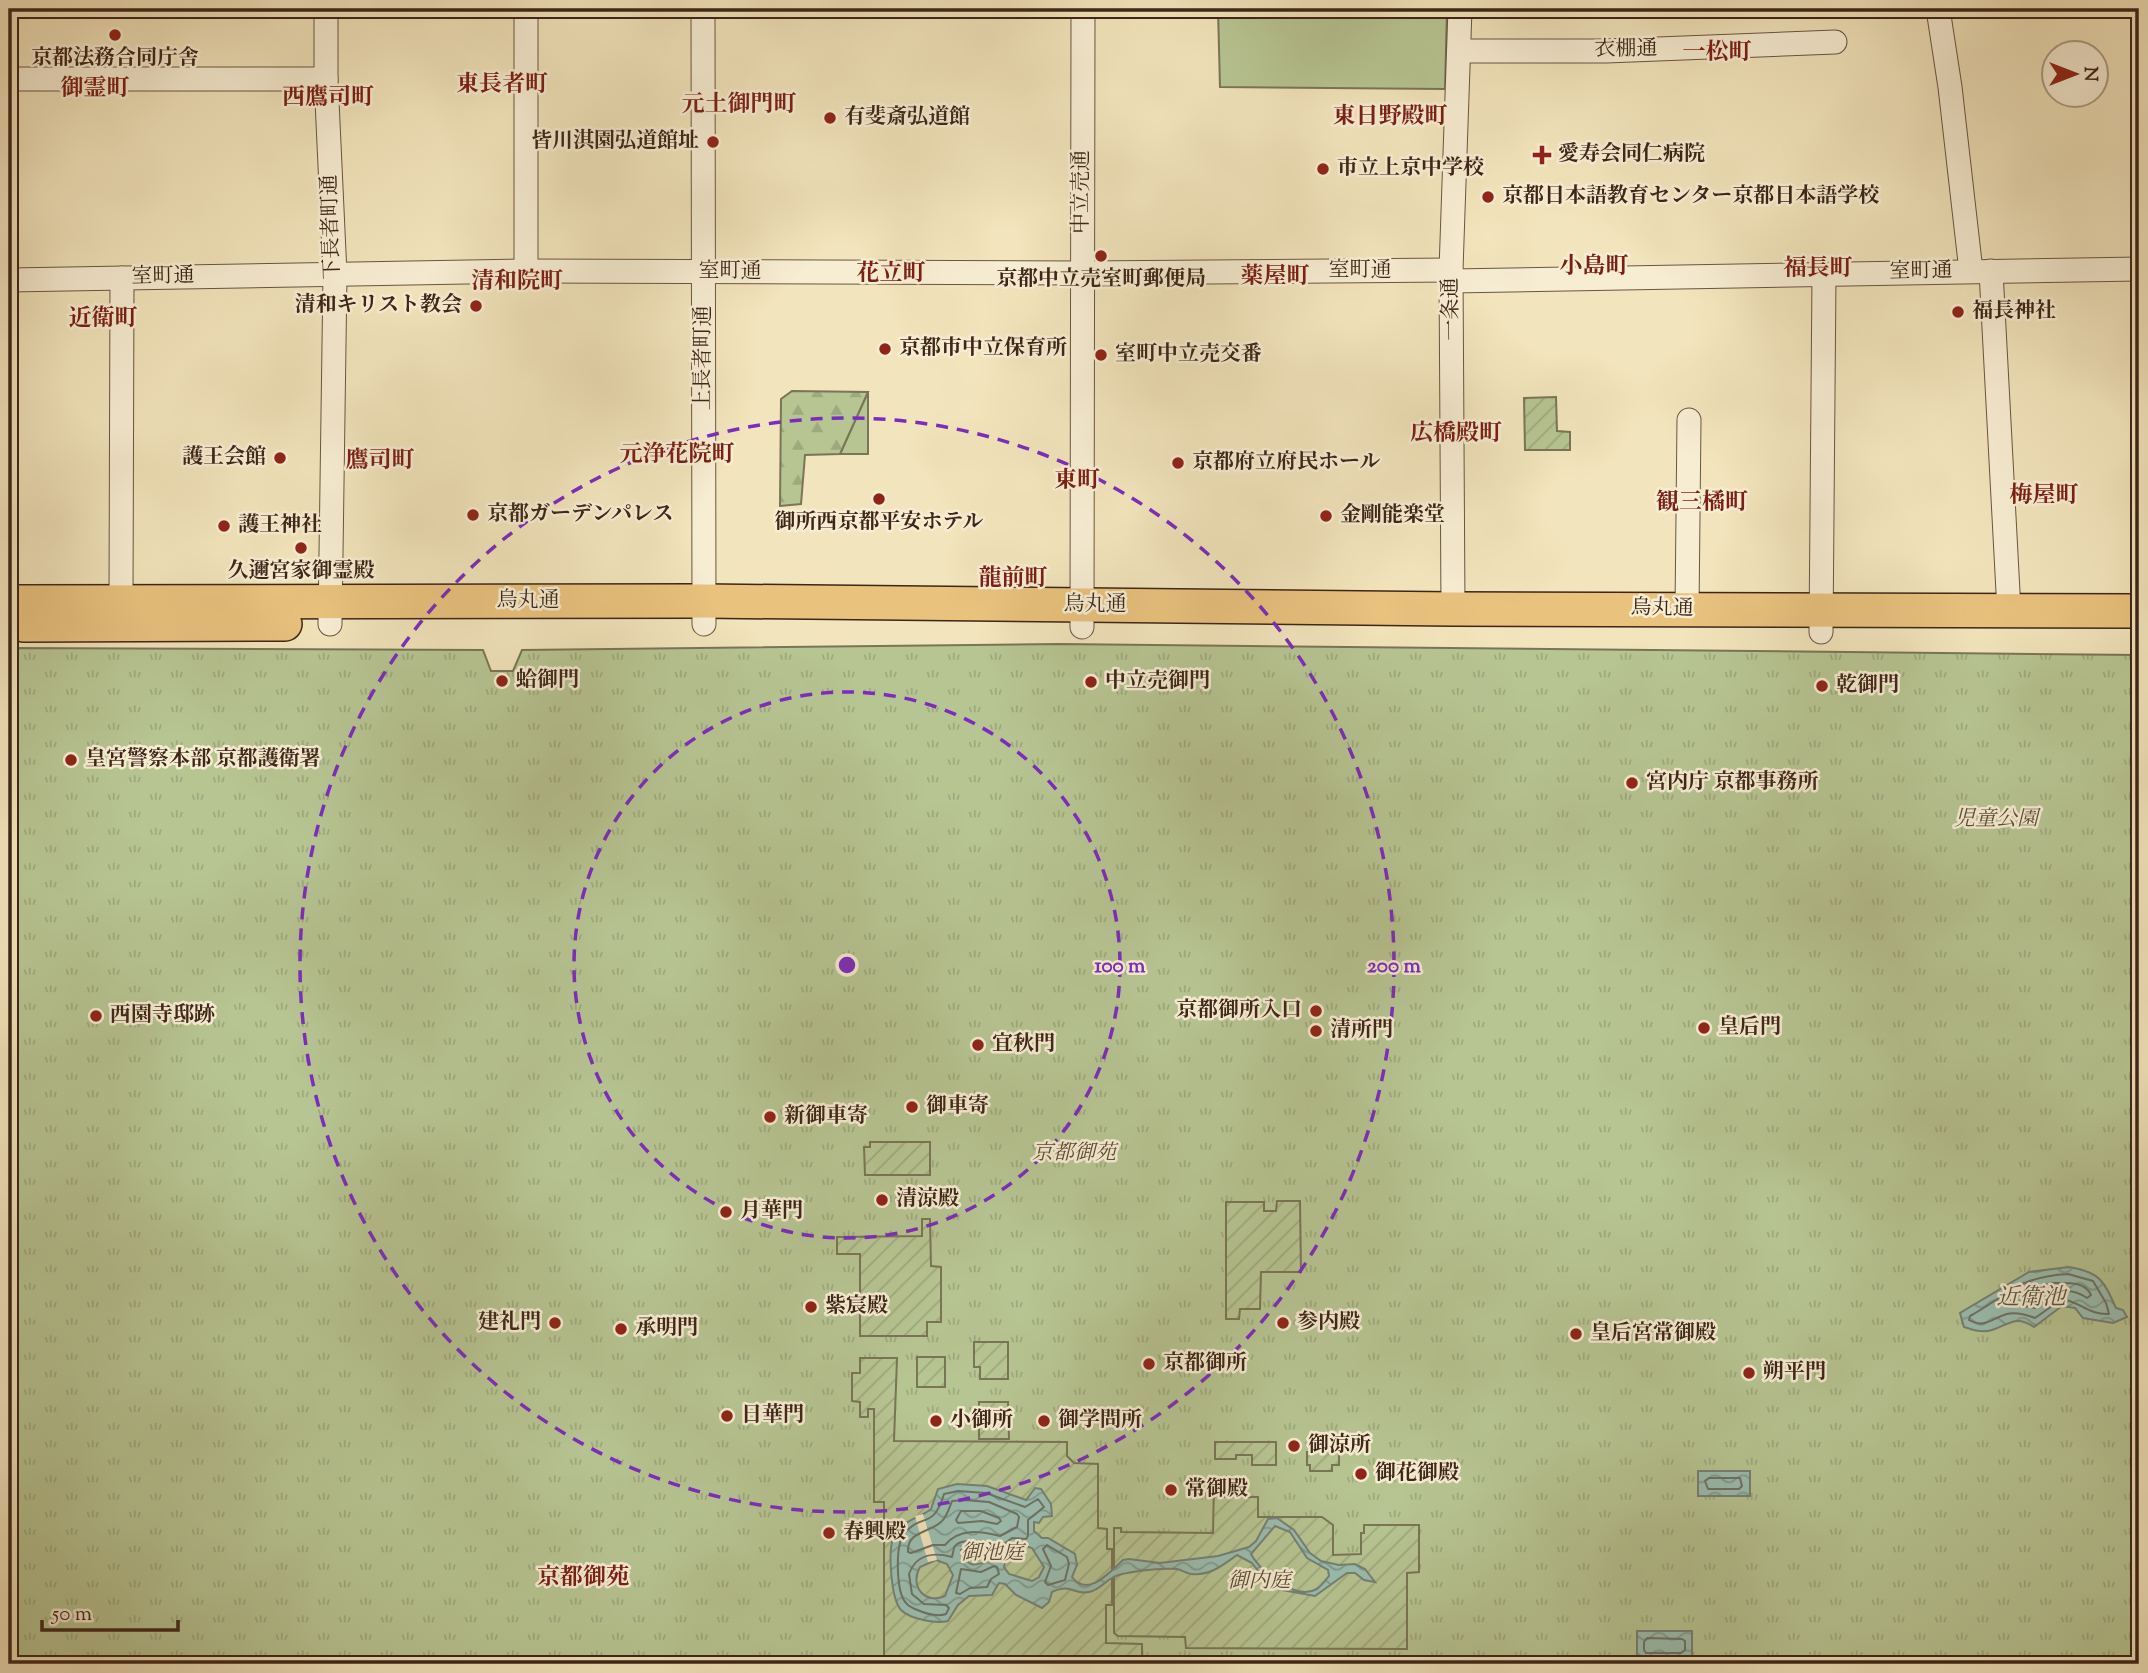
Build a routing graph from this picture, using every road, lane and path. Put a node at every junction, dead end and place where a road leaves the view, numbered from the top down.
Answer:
1 (326, 9) edge
2 (526, 9) edge
3 (703, 9) edge
4 (1083, 9) edge
5 (1460, 9) edge
6 (1938, 9) edge
7 (1835, 42) dead end
8 (1460, 51) junction
9 (9, 79) edge
10 (326, 79) junction
11 (2139, 269) edge
12 (526, 271) junction
13 (1981, 271) junction
14 (703, 272) junction
15 (1082, 272) junction
16 (335, 274) junction
17 (1451, 275) junction
18 (1824, 275) junction
19 (122, 278) junction
20 (9, 280) edge
21 (1689, 420) dead end
22 (121, 600) junction
23 (9, 602) edge
24 (1453, 609) junction
25 (1687, 610) junction
26 (2009, 611) junction
27 (2139, 611) edge
28 (330, 613) junction
29 (704, 613) junction
30 (1082, 616) junction
31 (1822, 621) junction
32 (9, 625) edge
33 (2139, 632) edge

1 - 10 street, 下長者町通
2 - 12 street
3 - 14 street, 上長者町通
4 - 15 street, 中立売通
5 - 8 street, 一条通
6 - 13 street
7 - 8 street, 衣棚通
8 - 17 street, 一条通
9 - 10 street
10 - 16 street, 下長者町通
11 - 13 street, 室町通
12 - 14 street, 室町通
12 - 16 street, 室町通
13 - 18 street, 室町通
13 - 26 street
14 - 15 street, 室町通
14 - 29 street, 上長者町通
15 - 17 street, 室町通
15 - 30 street, 中立売通
16 - 19 street, 室町通
16 - 28 street, 下長者町通
17 - 18 street, 室町通
17 - 24 street, 一条通
18 - 31 street
19 - 20 street, 室町通
19 - 22 street
21 - 25 street
22 - 23 highway, 烏丸通
22 - 28 highway, 烏丸通
24 - 25 highway, 烏丸通
24 - 30 highway, 烏丸通
25 - 31 highway, 烏丸通
26 - 27 highway, 烏丸通
26 - 31 highway, 烏丸通
28 - 29 highway, 烏丸通
28 - 32 highway, 烏丸通
29 - 30 highway, 烏丸通
30 - 31 highway, 烏丸通
31 - 33 highway, 烏丸通

